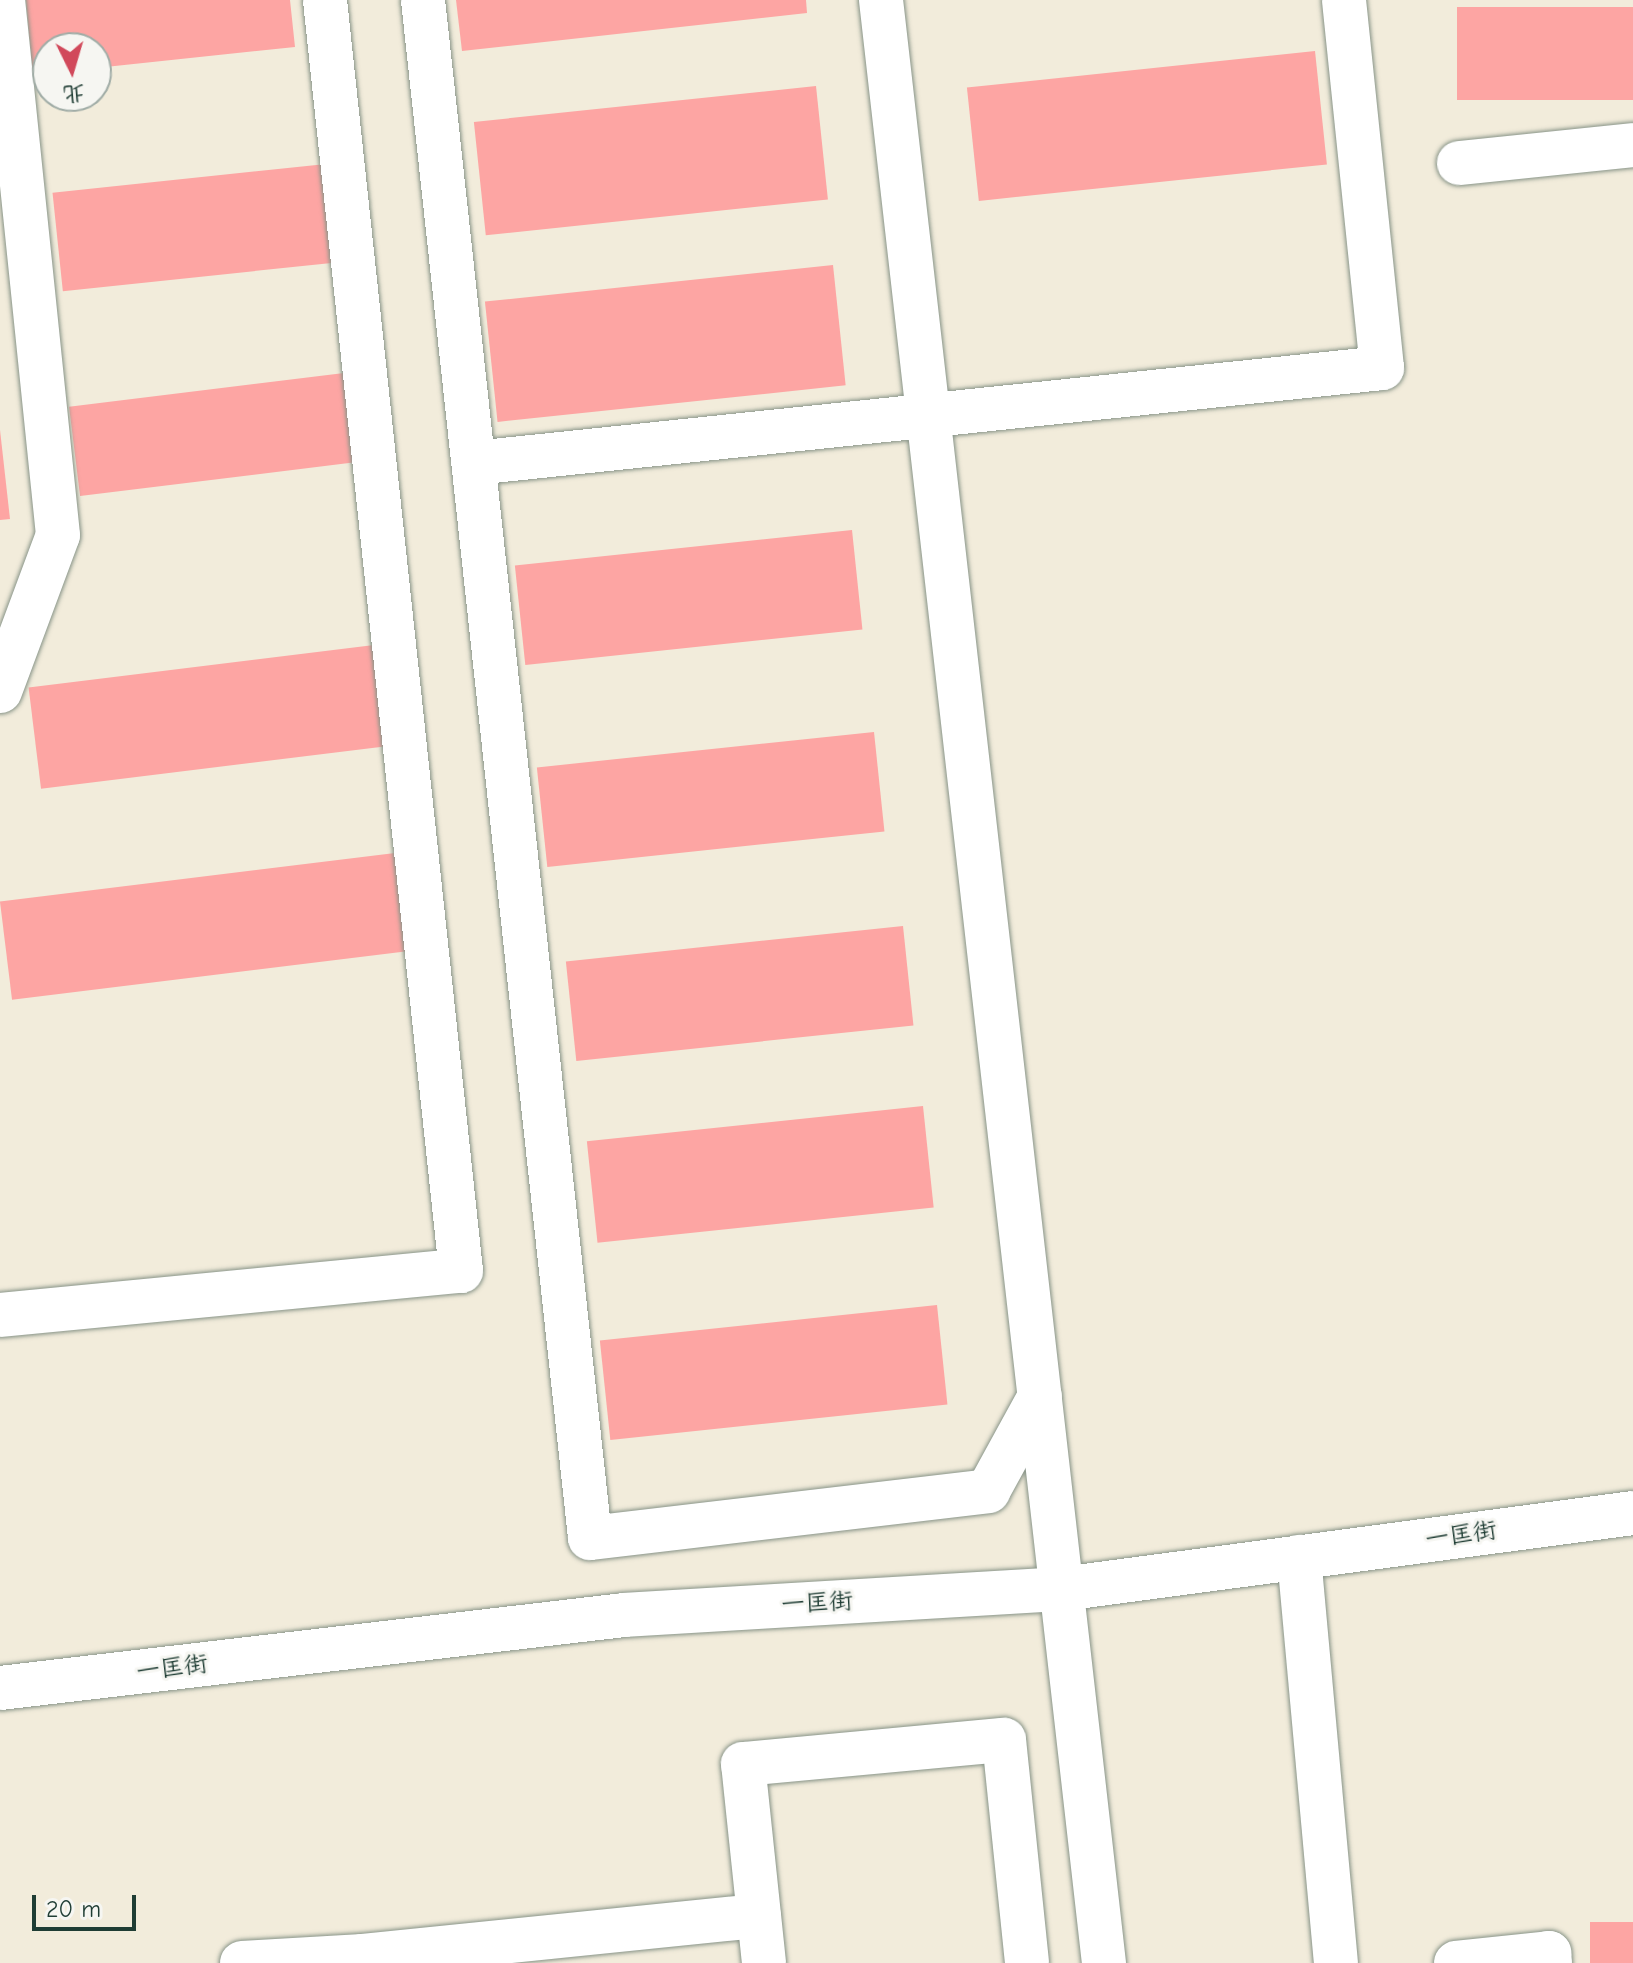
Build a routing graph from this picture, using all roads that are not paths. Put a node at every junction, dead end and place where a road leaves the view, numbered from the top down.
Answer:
1 (3, 0) edge
2 (325, 0) edge
3 (423, 0) edge
4 (881, 0) edge
5 (1344, 0) edge
6 (1633, 145) edge
7 (1459, 163) dead end
8 (928, 414) junction
9 (474, 463) junction
10 (0, 691) edge
11 (0, 1315) edge
12 (1040, 1396) junction
13 (1633, 1513) edge
14 (1299, 1557) junction
15 (1062, 1589) junction
16 (0, 1688) edge
17 (759, 1916) junction
18 (364, 1959) edge
19 (242, 1963) edge
20 (764, 1963) edge
21 (1027, 1963) edge
22 (1104, 1963) edge
23 (1336, 1963) edge
24 (1456, 1963) edge
25 (1550, 1963) edge

1 - 10 street
2 - 11 street
3 - 9 street
4 - 8 street
5 - 8 street
6 - 7 street
8 - 9 street
8 - 12 street
9 - 12 street
12 - 15 street
13 - 14 street, 一匡街
14 - 15 street, 一匡街
14 - 23 street
15 - 16 street, 一匡街
15 - 22 street
17 - 18 street
17 - 20 street
17 - 21 street
18 - 19 street
24 - 25 street

